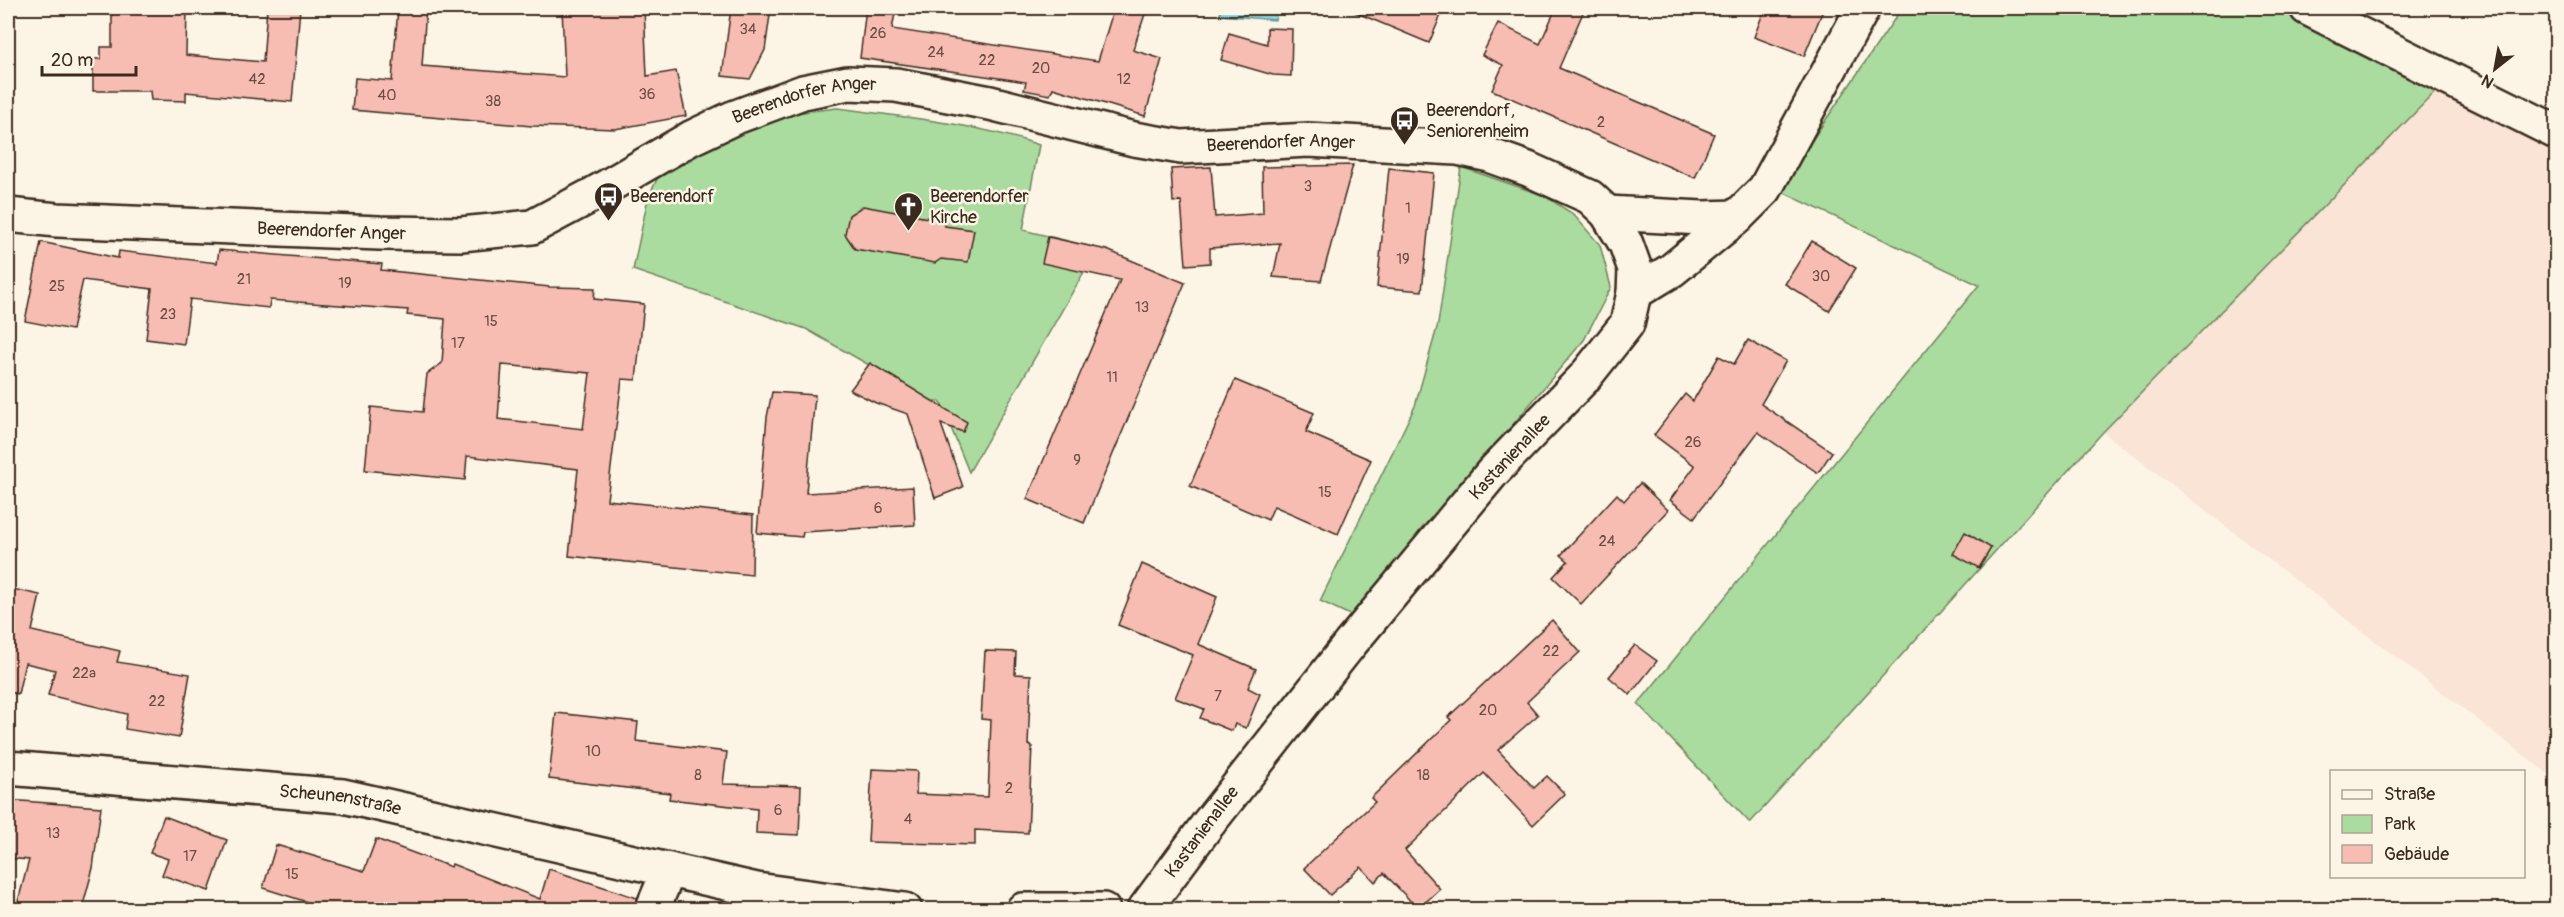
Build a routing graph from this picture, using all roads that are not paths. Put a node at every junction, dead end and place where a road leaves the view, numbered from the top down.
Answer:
1 (1863, 8) edge
2 (2307, 8) edge
3 (2556, 132) edge
4 (1607, 213) junction
5 (8, 215) edge
6 (1737, 217) junction
7 (1634, 294) junction
8 (8, 768) edge
9 (669, 870) junction
10 (652, 909) edge
11 (905, 909) edge
12 (1023, 909) edge
13 (1103, 909) edge
14 (1144, 909) edge

1 - 6 street
2 - 3 street
4 - 5 street, Beerendorfer Anger
4 - 6 street
4 - 7 street, Beerendorfer Anger
6 - 7 street
7 - 14 street, Kastanienallee
8 - 9 street, Scheunenstraße
9 - 10 street
9 - 11 street, Scheunenstraße
12 - 13 street

